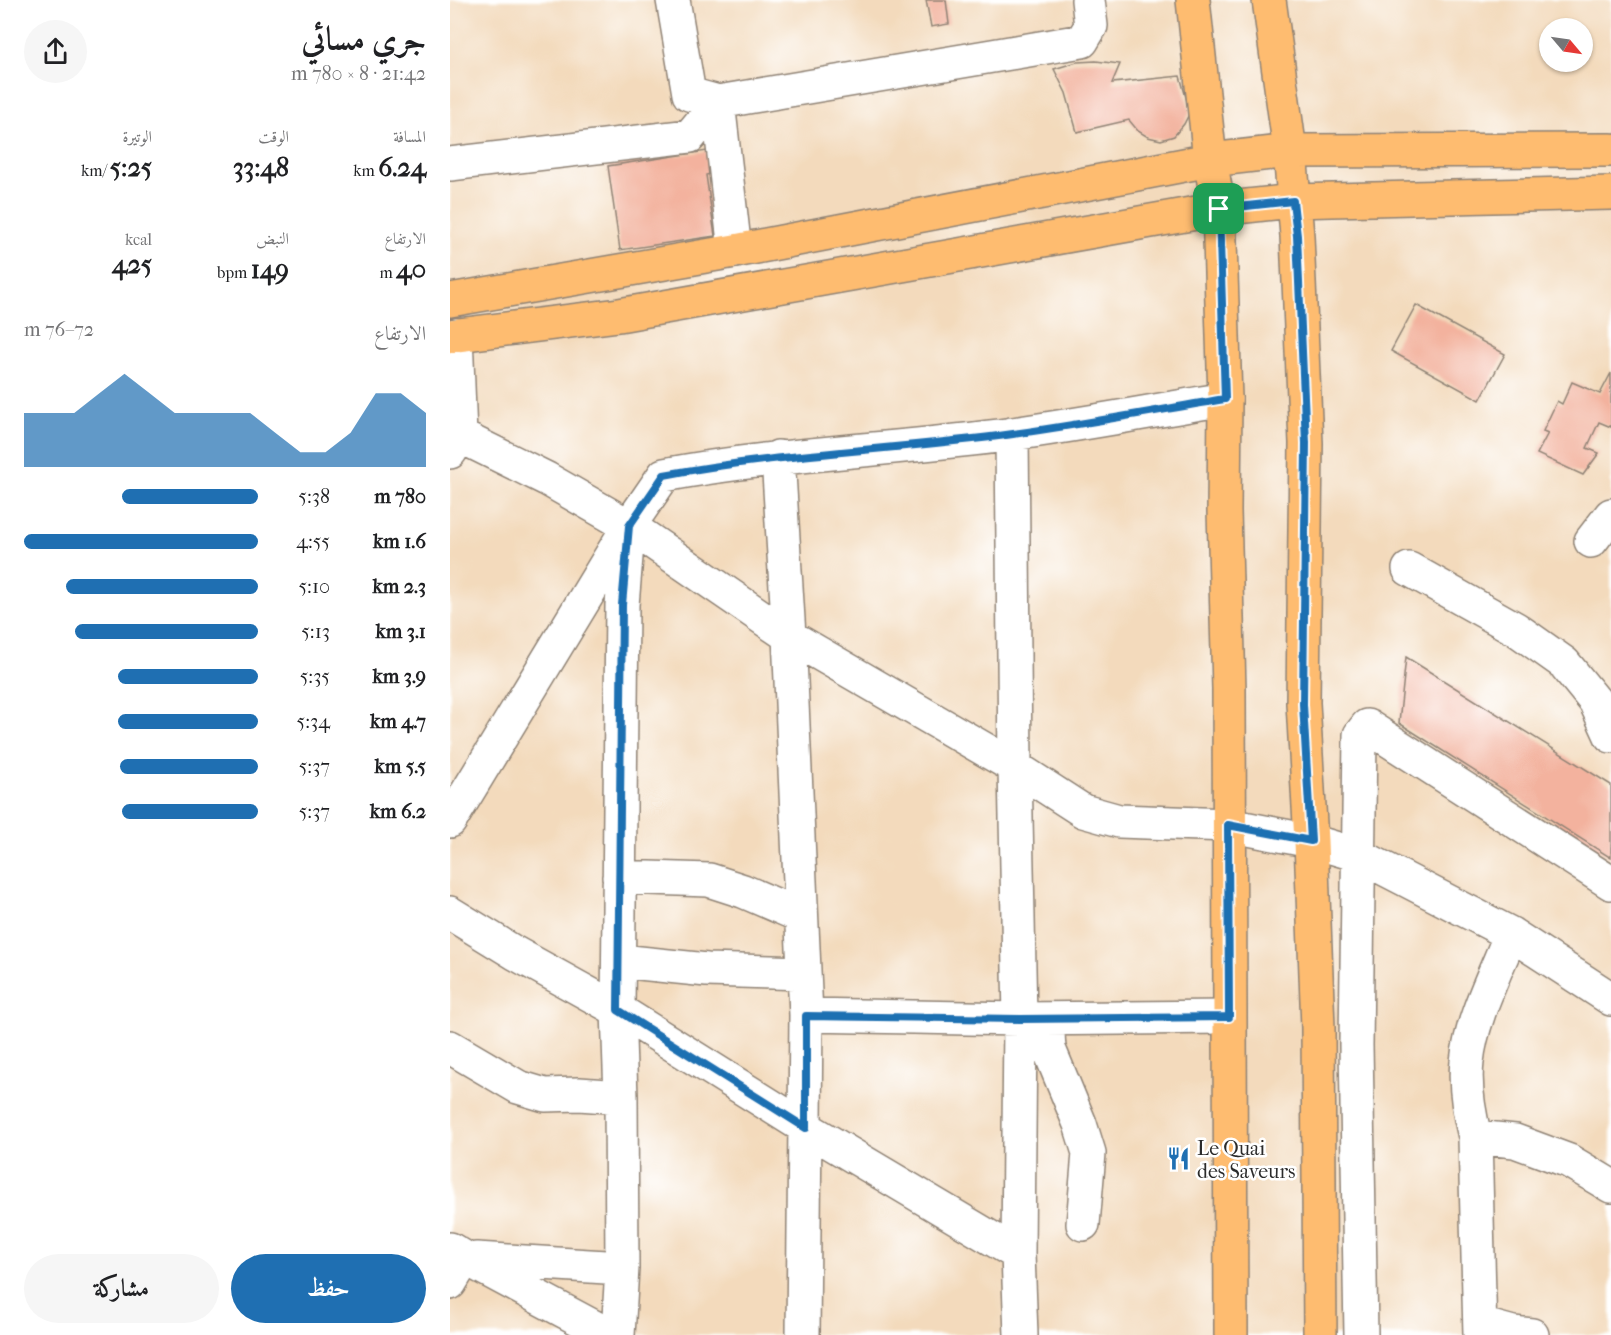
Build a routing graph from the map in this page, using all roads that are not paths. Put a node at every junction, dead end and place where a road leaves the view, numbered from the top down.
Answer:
1 (673, 0) edge
2 (1088, 0) edge
3 (1193, 0) edge
4 (1269, 0) edge
5 (718, 102) junction
6 (1611, 150) edge
7 (1290, 151) junction
8 (1210, 160) junction
9 (450, 164) edge
10 (1611, 193) edge
11 (1293, 201) junction
12 (1219, 209) junction
13 (735, 251) junction
14 (450, 300) edge
15 (453, 335) edge
16 (1225, 399) junction
17 (1012, 434) junction
18 (455, 444) edge
19 (778, 457) junction
20 (1611, 515) edge
21 (629, 526) junction
22 (1591, 541) dead end
23 (1409, 569) dead end
24 (789, 636) junction
25 (1611, 736) edge
26 (1015, 767) junction
27 (450, 820) edge
28 (1228, 825) junction
29 (1311, 841) junction
30 (1358, 855) junction
31 (619, 877) junction
32 (1611, 884) edge
33 (450, 913) edge
34 (801, 916) junction
35 (1511, 934) junction
36 (620, 961) junction
37 (804, 973) junction
38 (1611, 999) edge
39 (618, 1010) junction
40 (806, 1016) junction
41 (1229, 1017) junction
42 (1034, 1019) junction
43 (450, 1047) edge
44 (621, 1097) junction
45 (806, 1128) junction
46 (1474, 1137) junction
47 (1611, 1186) edge
48 (1083, 1224) dead end
49 (1018, 1254) junction
50 (455, 1263) edge
51 (622, 1268) junction
52 (1480, 1329) edge
53 (609, 1335) edge
54 (618, 1335) edge
55 (803, 1335) edge
56 (1021, 1335) edge
57 (1231, 1335) edge
58 (1320, 1335) edge
59 (1361, 1335) edge
60 (1532, 1335) edge

1 - 5 street
2 - 5 street
3 - 8 main road
4 - 7 main road
5 - 9 street
5 - 13 street
6 - 7 main road
7 - 8 main road
7 - 11 main road
8 - 12 main road
8 - 13 main road
10 - 11 main road
11 - 12 main road
11 - 29 main road
12 - 15 main road
12 - 16 main road
13 - 14 main road
15 - 18 street
16 - 17 street
16 - 28 main road
17 - 19 street
17 - 26 street
18 - 21 street
19 - 21 street
19 - 24 street
20 - 22 street
21 - 24 street
21 - 27 street
21 - 31 street
23 - 25 street
24 - 26 street
24 - 34 street
26 - 28 street
26 - 42 street
28 - 29 street
28 - 41 main road
29 - 30 street
29 - 58 main road
30 - 32 street
30 - 35 street
30 - 59 street
31 - 34 street
31 - 36 street
33 - 39 street
34 - 37 street
35 - 38 street
35 - 46 street
36 - 37 street
36 - 39 street
37 - 40 street
39 - 44 street
39 - 45 street
40 - 42 street
40 - 45 street
41 - 42 street
41 - 57 main road
42 - 48 street
42 - 49 street
43 - 44 street
44 - 51 street
45 - 49 street
45 - 55 street
46 - 47 street
46 - 52 street
49 - 56 street
50 - 51 street
50 - 53 street
51 - 54 street
52 - 60 street

